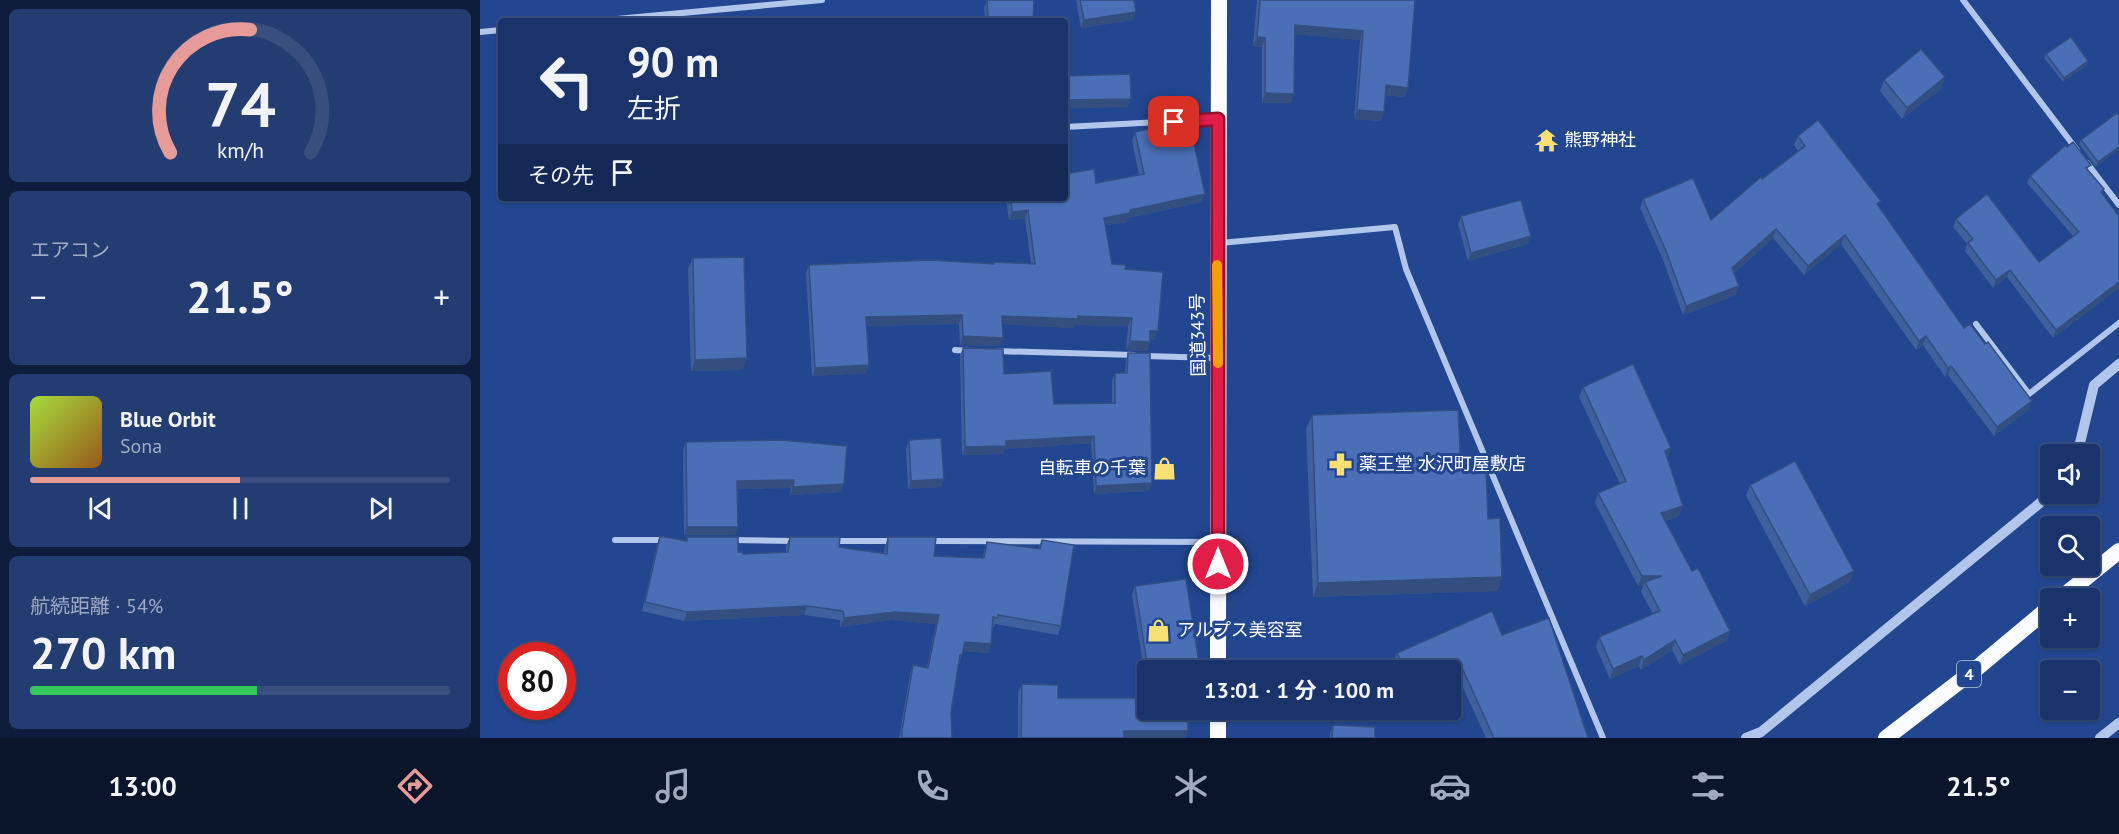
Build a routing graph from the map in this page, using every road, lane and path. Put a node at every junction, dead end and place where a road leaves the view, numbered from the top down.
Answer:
1 (822, 0) edge
2 (1219, 0) edge
3 (1963, 0) edge
4 (627, 18) edge
5 (498, 30) edge
6 (480, 32) edge
7 (1218, 119) junction
8 (1068, 127) edge
9 (2119, 205) edge
10 (1216, 243) junction
11 (2119, 323) edge
12 (1976, 324) dead end
13 (955, 350) dead end
14 (979, 351) edge
15 (991, 351) edge
16 (1218, 358) junction
17 (2119, 364) edge
18 (2079, 444) edge
19 (2040, 503) edge
20 (615, 540) dead end
21 (674, 540) edge
22 (722, 540) edge
23 (804, 541) edge
24 (828, 541) edge
25 (899, 541) edge
26 (922, 541) edge
27 (1218, 542) junction
28 (2119, 551) edge
29 (2073, 588) edge
30 (2040, 616) edge
31 (1218, 660) edge
32 (1218, 720) edge
33 (2119, 723) edge
34 (1218, 738) edge
35 (1603, 738) edge
36 (1746, 738) edge
37 (1886, 738) edge
38 (2100, 738) edge

1 - 4 street
2 - 7 highway, 国道343号
3 - 9 street
5 - 6 street
7 - 8 street
7 - 10 highway, 国道343号
10 - 16 highway, 国道343号
10 - 35 street
11 - 12 street
13 - 14 street
15 - 16 street
16 - 27 highway, 国道343号
17 - 18 street
19 - 36 street
20 - 21 street
22 - 23 street
24 - 25 street
26 - 27 street
27 - 31 highway, 国道343号
28 - 29 highway
30 - 37 highway, 4
32 - 34 highway
33 - 38 street

